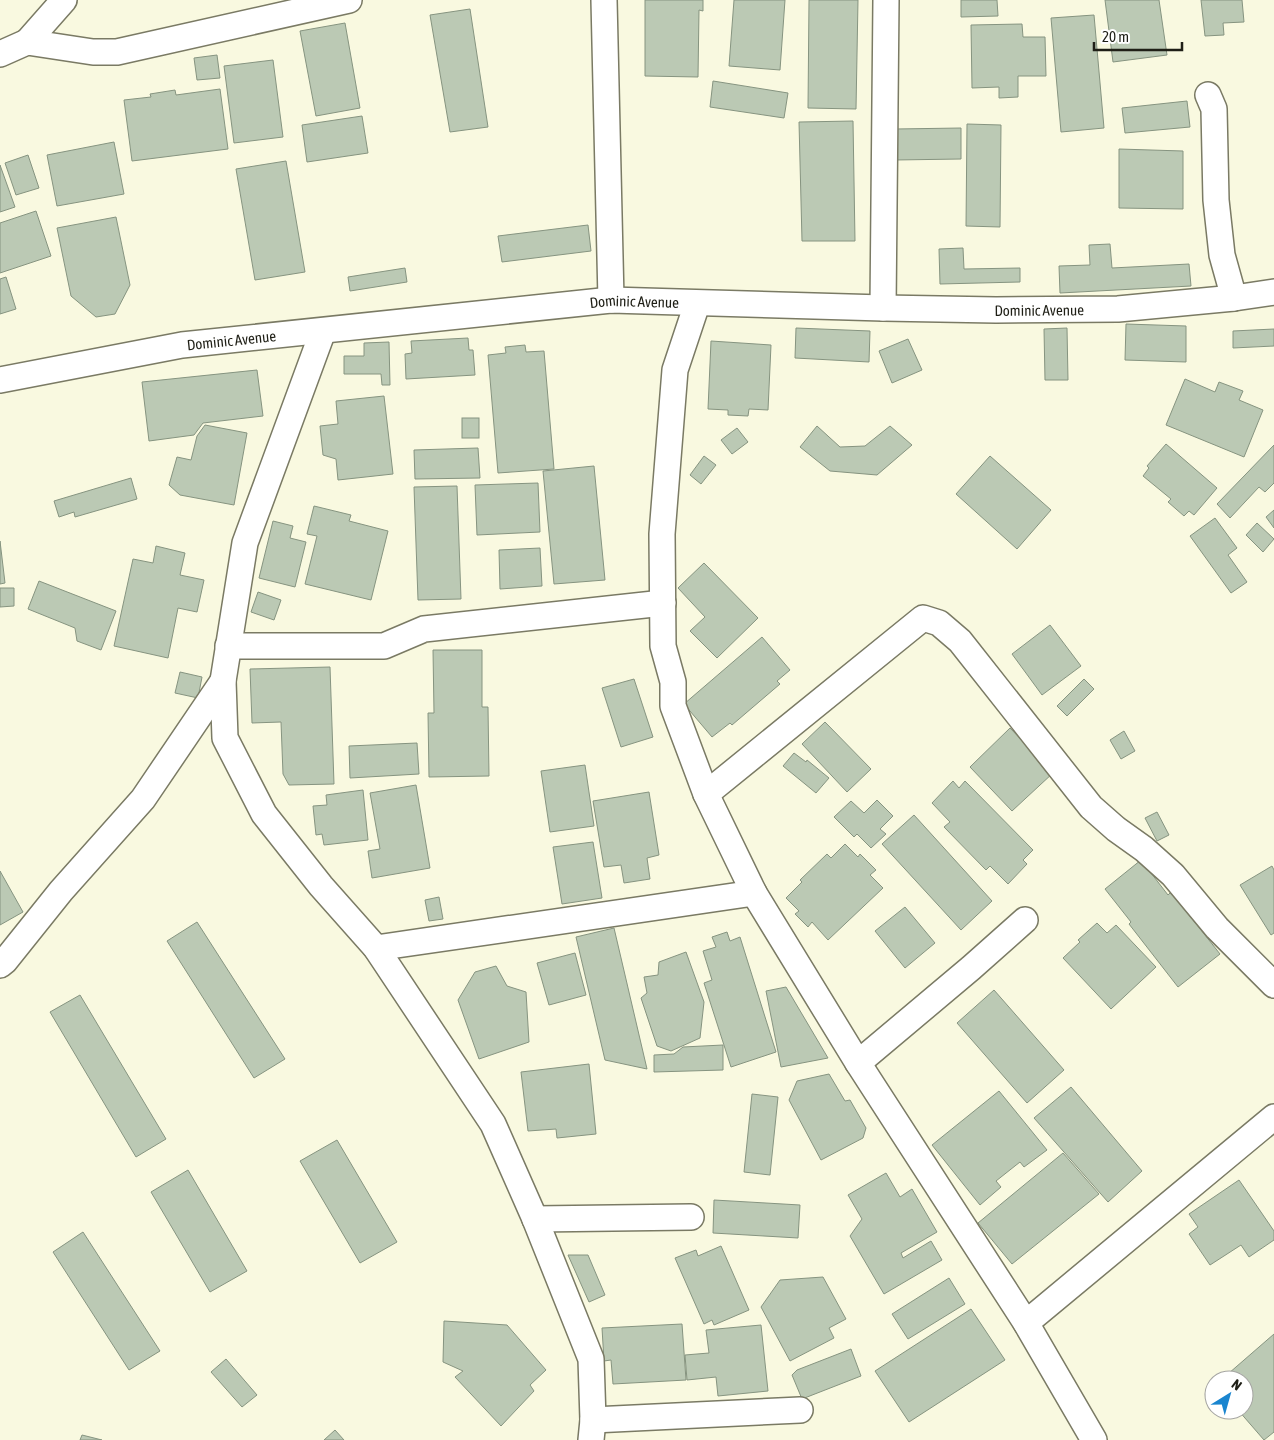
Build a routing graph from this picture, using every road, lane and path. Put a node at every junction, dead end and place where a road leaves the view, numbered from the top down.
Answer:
1 (64, 0) edge
2 (349, 0) edge
3 (604, 0) edge
4 (886, 0) edge
5 (27, 42) junction
6 (0, 54) edge
7 (1208, 95) dead end
8 (1274, 292) edge
9 (1234, 298) junction
10 (611, 300) junction
11 (698, 304) junction
12 (883, 308) junction
13 (323, 331) junction
14 (0, 380) edge
15 (663, 603) junction
16 (228, 646) junction
17 (223, 681) junction
18 (706, 794) junction
19 (754, 893) junction
20 (1025, 920) dead end
21 (376, 948) junction
22 (0, 965) edge
23 (1274, 985) edge
24 (858, 1063) junction
25 (1274, 1117) edge
26 (692, 1217) dead end
27 (535, 1219) junction
28 (1026, 1322) junction
29 (800, 1410) dead end
30 (592, 1430) edge
31 (1094, 1440) edge

1 - 5 street
2 - 5 street
3 - 10 street
4 - 12 street
5 - 6 street
7 - 9 street
8 - 9 street, Dominic Avenue
9 - 12 street, Dominic Avenue
10 - 11 street, Dominic Avenue
10 - 13 street, Dominic Avenue
11 - 12 street, Dominic Avenue
11 - 15 street
13 - 14 street, Dominic Avenue
13 - 16 street
15 - 16 street
15 - 18 street
16 - 17 street
17 - 21 street
17 - 22 street
18 - 19 street
18 - 23 street
19 - 21 street
19 - 24 street
20 - 24 street
21 - 27 street
24 - 28 street
25 - 28 street
26 - 27 street
27 - 30 street
28 - 31 street
29 - 30 street

